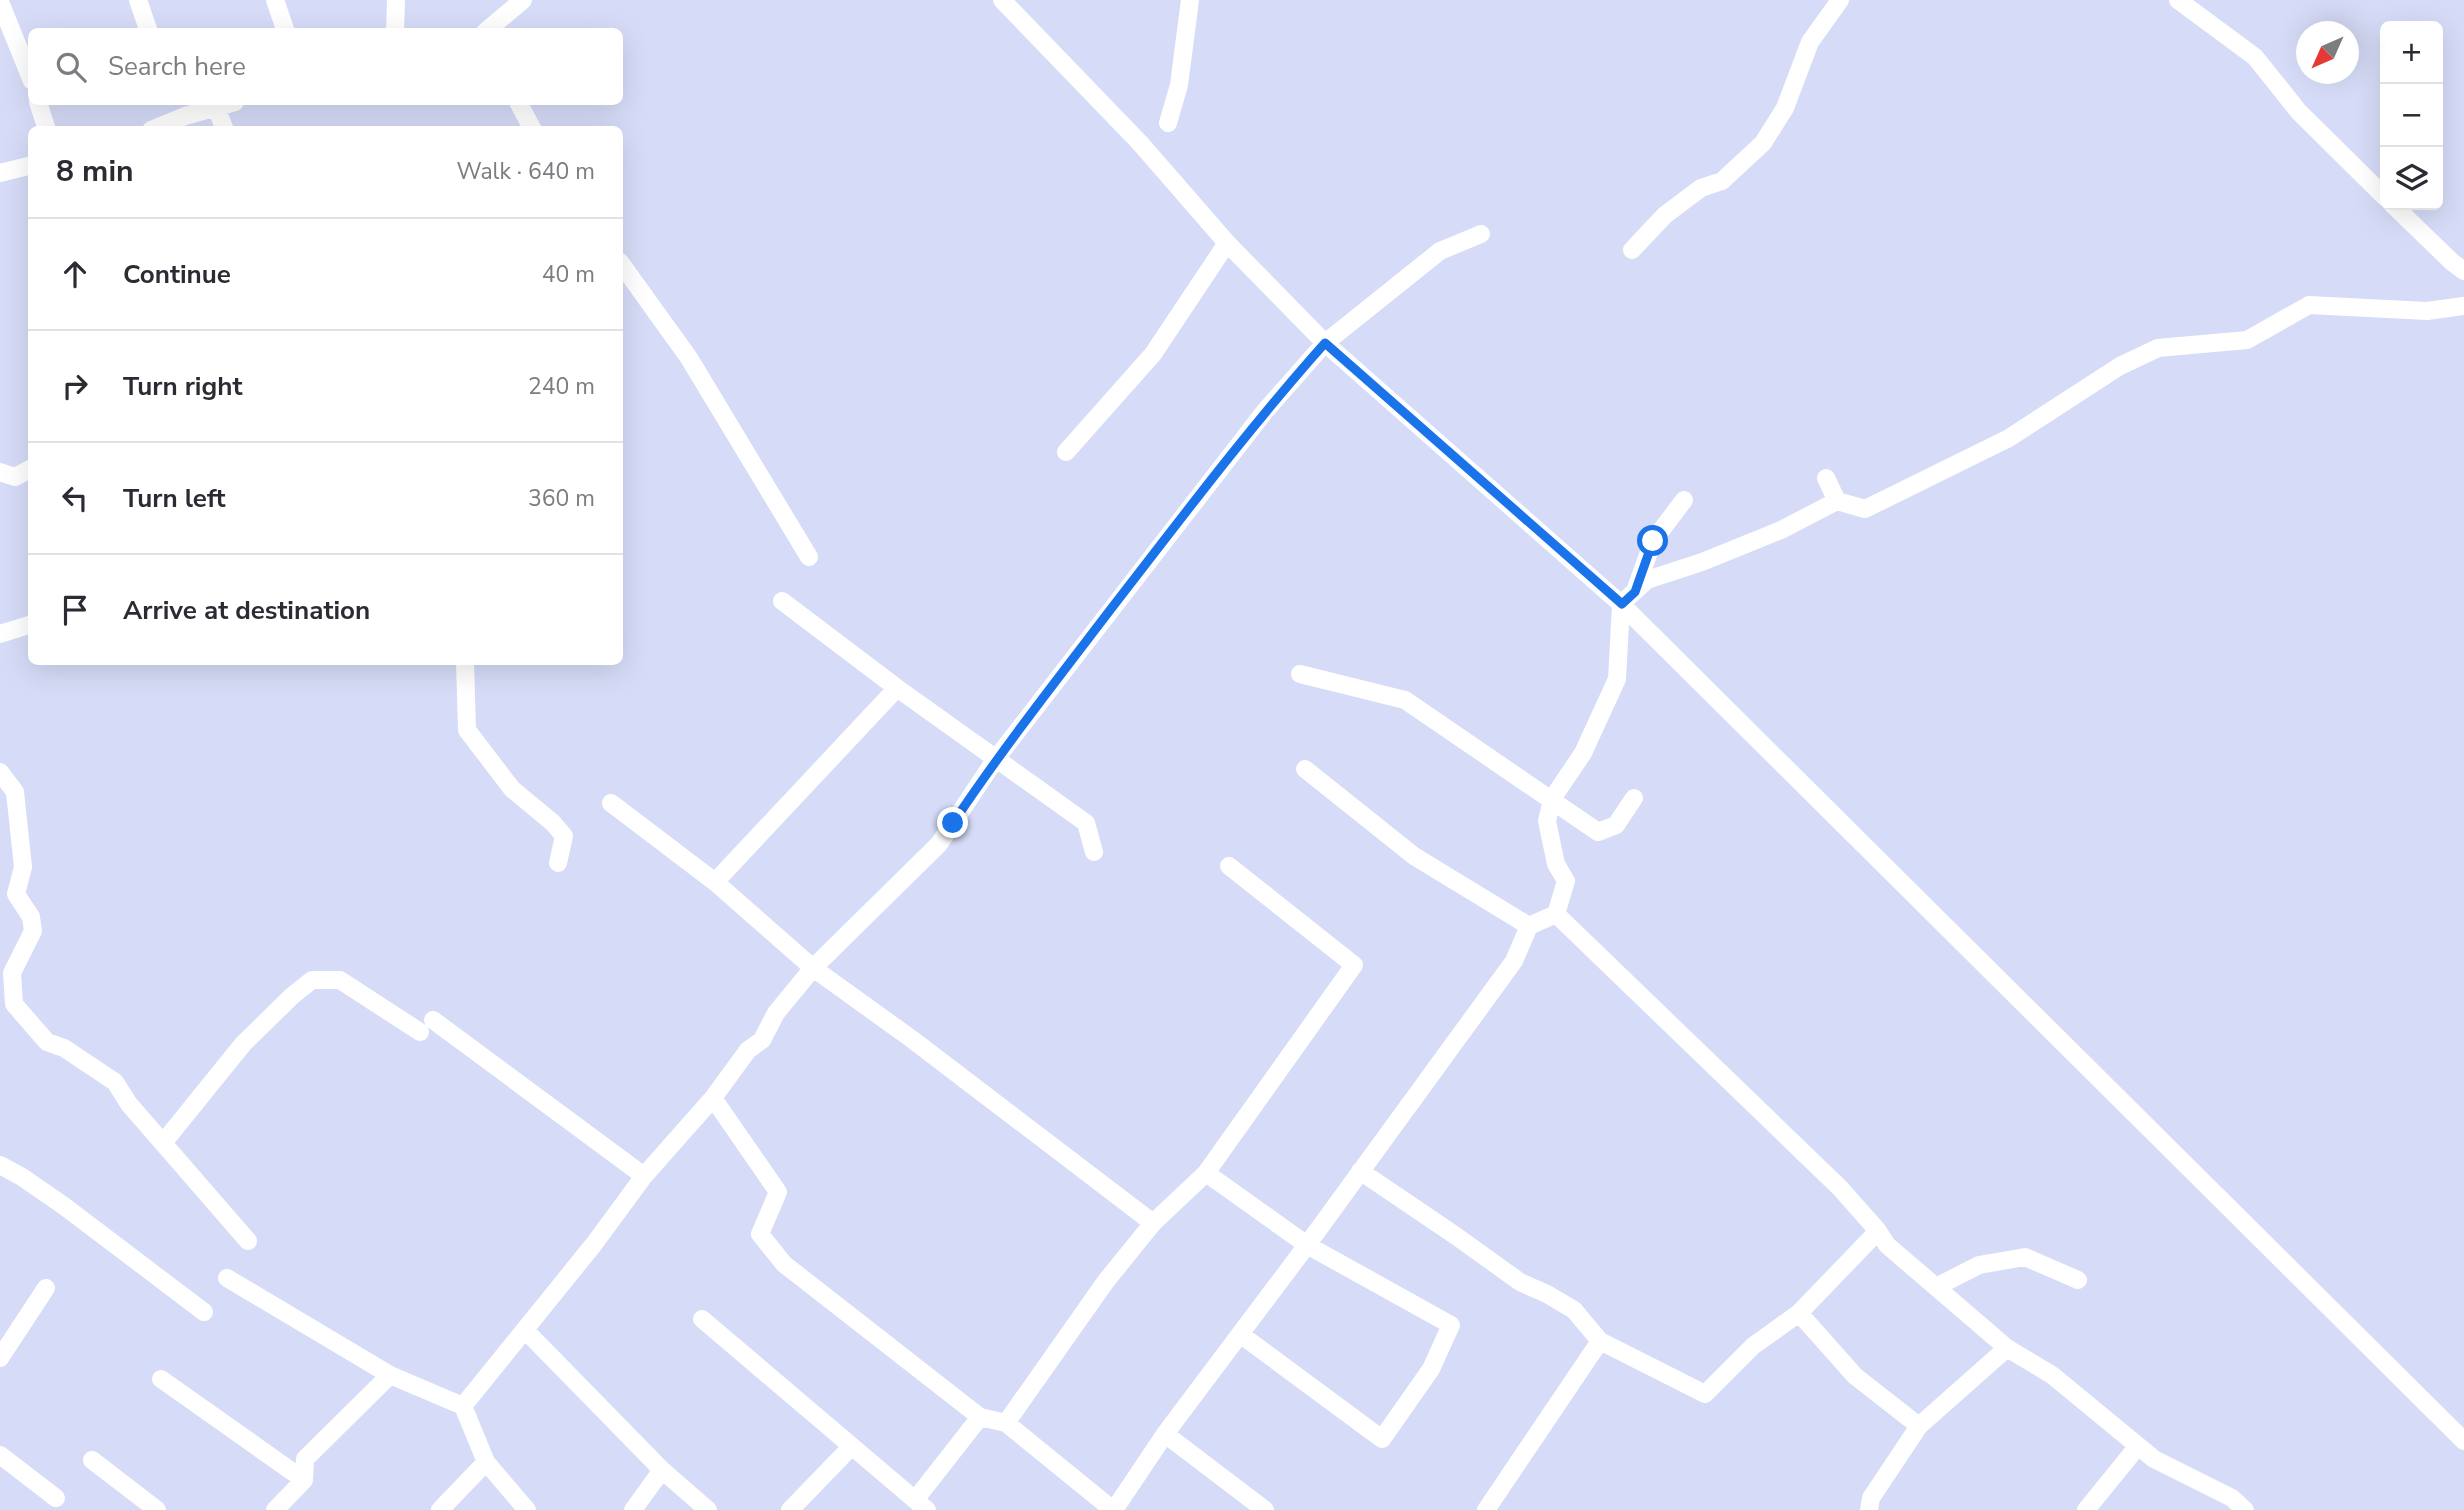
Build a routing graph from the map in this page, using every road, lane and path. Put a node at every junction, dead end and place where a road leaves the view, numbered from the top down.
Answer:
1 (138, 0) edge
2 (275, 0) edge
3 (396, 0) edge
4 (523, 0) edge
5 (1002, 0) edge
6 (1190, 0) edge
7 (1840, 0) edge
8 (2178, 0) edge
9 (0, 2) edge
10 (148, 28) edge
11 (285, 28) edge
12 (396, 28) edge
13 (490, 28) edge
14 (28, 71) edge
15 (39, 105) edge
16 (224, 105) edge
17 (520, 105) edge
18 (216, 107) junction
19 (181, 109) edge
20 (1168, 123) dead end
21 (46, 126) edge
22 (157, 126) edge
23 (223, 126) edge
24 (531, 126) edge
25 (28, 162) edge
26 (0, 173) edge
27 (2380, 192) edge
28 (2398, 210) edge
29 (1481, 234) dead end
30 (1227, 243) junction
31 (1632, 250) dead end
32 (623, 266) edge
33 (2464, 271) edge
34 (2464, 306) edge
35 (1325, 343) junction
36 (1066, 452) dead end
37 (28, 470) edge
38 (0, 472) edge
39 (1826, 478) dead end
40 (1684, 500) dead end
41 (1837, 501) junction
42 (809, 557) dead end
43 (1635, 592) junction
44 (782, 601) dead end
45 (1622, 604) junction
46 (28, 625) edge
47 (0, 634) edge
48 (465, 665) edge
49 (1300, 674) dead end
50 (897, 688) junction
51 (995, 760) junction
52 (1305, 769) dead end
53 (0, 772) edge
54 (1552, 799) junction
55 (1634, 799) dead end
56 (611, 803) dead end
57 (1094, 852) dead end
58 (558, 863) dead end
59 (1228, 866) dead end
60 (715, 882) junction
61 (1556, 914) junction
62 (1529, 926) junction
63 (813, 968) junction
64 (713, 1098) junction
65 (163, 1143) junction
66 (0, 1165) edge
67 (1360, 1171) junction
68 (1206, 1173) junction
69 (644, 1176) junction
70 (1153, 1223) junction
71 (1878, 1231) junction
72 (248, 1241) dead end
73 (1307, 1245) junction
74 (227, 1278) dead end
75 (2078, 1280) dead end
76 (1936, 1287) junction
77 (46, 1288) dead end
78 (204, 1312) dead end
79 (1798, 1313) junction
80 (702, 1319) dead end
81 (525, 1330) junction
82 (1240, 1334) junction
83 (1600, 1341) junction
84 (2007, 1348) junction
85 (0, 1358) edge
86 (390, 1375) junction
87 (161, 1378) dead end
88 (463, 1406) junction
89 (979, 1418) junction
90 (1006, 1423) junction
91 (1919, 1426) junction
92 (1165, 1434) junction
93 (2464, 1441) edge
94 (2138, 1446) junction
95 (851, 1447) junction
96 (0, 1455) edge
97 (93, 1460) dead end
98 (485, 1462) junction
99 (662, 1470) junction
100 (304, 1480) junction
101 (56, 1498) dead end
102 (1870, 1504) edge
103 (921, 1505) edge
104 (157, 1510) edge
105 (275, 1510) edge
106 (440, 1510) edge
107 (527, 1510) edge
108 (633, 1510) edge
109 (708, 1510) edge
110 (790, 1510) edge
111 (1113, 1510) edge
112 (1265, 1510) edge
113 (1486, 1510) edge
114 (1855, 1510) edge
115 (2086, 1510) edge
116 (2245, 1510) edge

1 - 10 street
2 - 11 street
3 - 12 street
4 - 13 street
5 - 30 street
6 - 20 street
7 - 31 street
8 - 27 street
9 - 14 street
15 - 21 street
16 - 18 street
17 - 24 street
18 - 19 street
18 - 23 street
19 - 22 street
25 - 26 street
28 - 33 street
29 - 35 street
30 - 35 street
30 - 36 street
32 - 42 street
34 - 41 street
35 - 45 street
35 - 51 street
37 - 38 street
39 - 41 street
40 - 43 street
41 - 43 street
43 - 45 street
44 - 50 street
45 - 54 street
45 - 93 street
46 - 47 street
48 - 58 street
49 - 54 street
50 - 51 street
50 - 60 street
51 - 57 street
51 - 63 street
52 - 62 street
53 - 65 street
54 - 55 street
54 - 61 street
56 - 60 street
59 - 68 street
60 - 63 street
61 - 62 street
61 - 71 street
62 - 67 street
63 - 64 street
63 - 70 street
64 - 69 street
64 - 89 street
65 - 69 street
65 - 72 street
66 - 78 street
67 - 73 street
67 - 83 street
68 - 70 street
68 - 73 street
69 - 81 street
70 - 90 street
71 - 76 street
71 - 79 street
73 - 82 street
73 - 82 street
74 - 86 street
75 - 76 street
76 - 84 street
77 - 85 street
79 - 83 street
79 - 91 street
80 - 95 street
81 - 88 street
81 - 99 street
82 - 92 street
83 - 113 street
84 - 91 street
84 - 94 street
86 - 88 street
86 - 100 street
87 - 100 street
88 - 98 street
89 - 90 street
89 - 103 street
90 - 111 street
91 - 102 street
92 - 111 street
92 - 112 street
94 - 115 street
94 - 116 street
95 - 103 street
95 - 110 street
96 - 101 street
97 - 104 street
98 - 106 street
98 - 107 street
99 - 108 street
99 - 109 street
100 - 105 street
102 - 114 street

